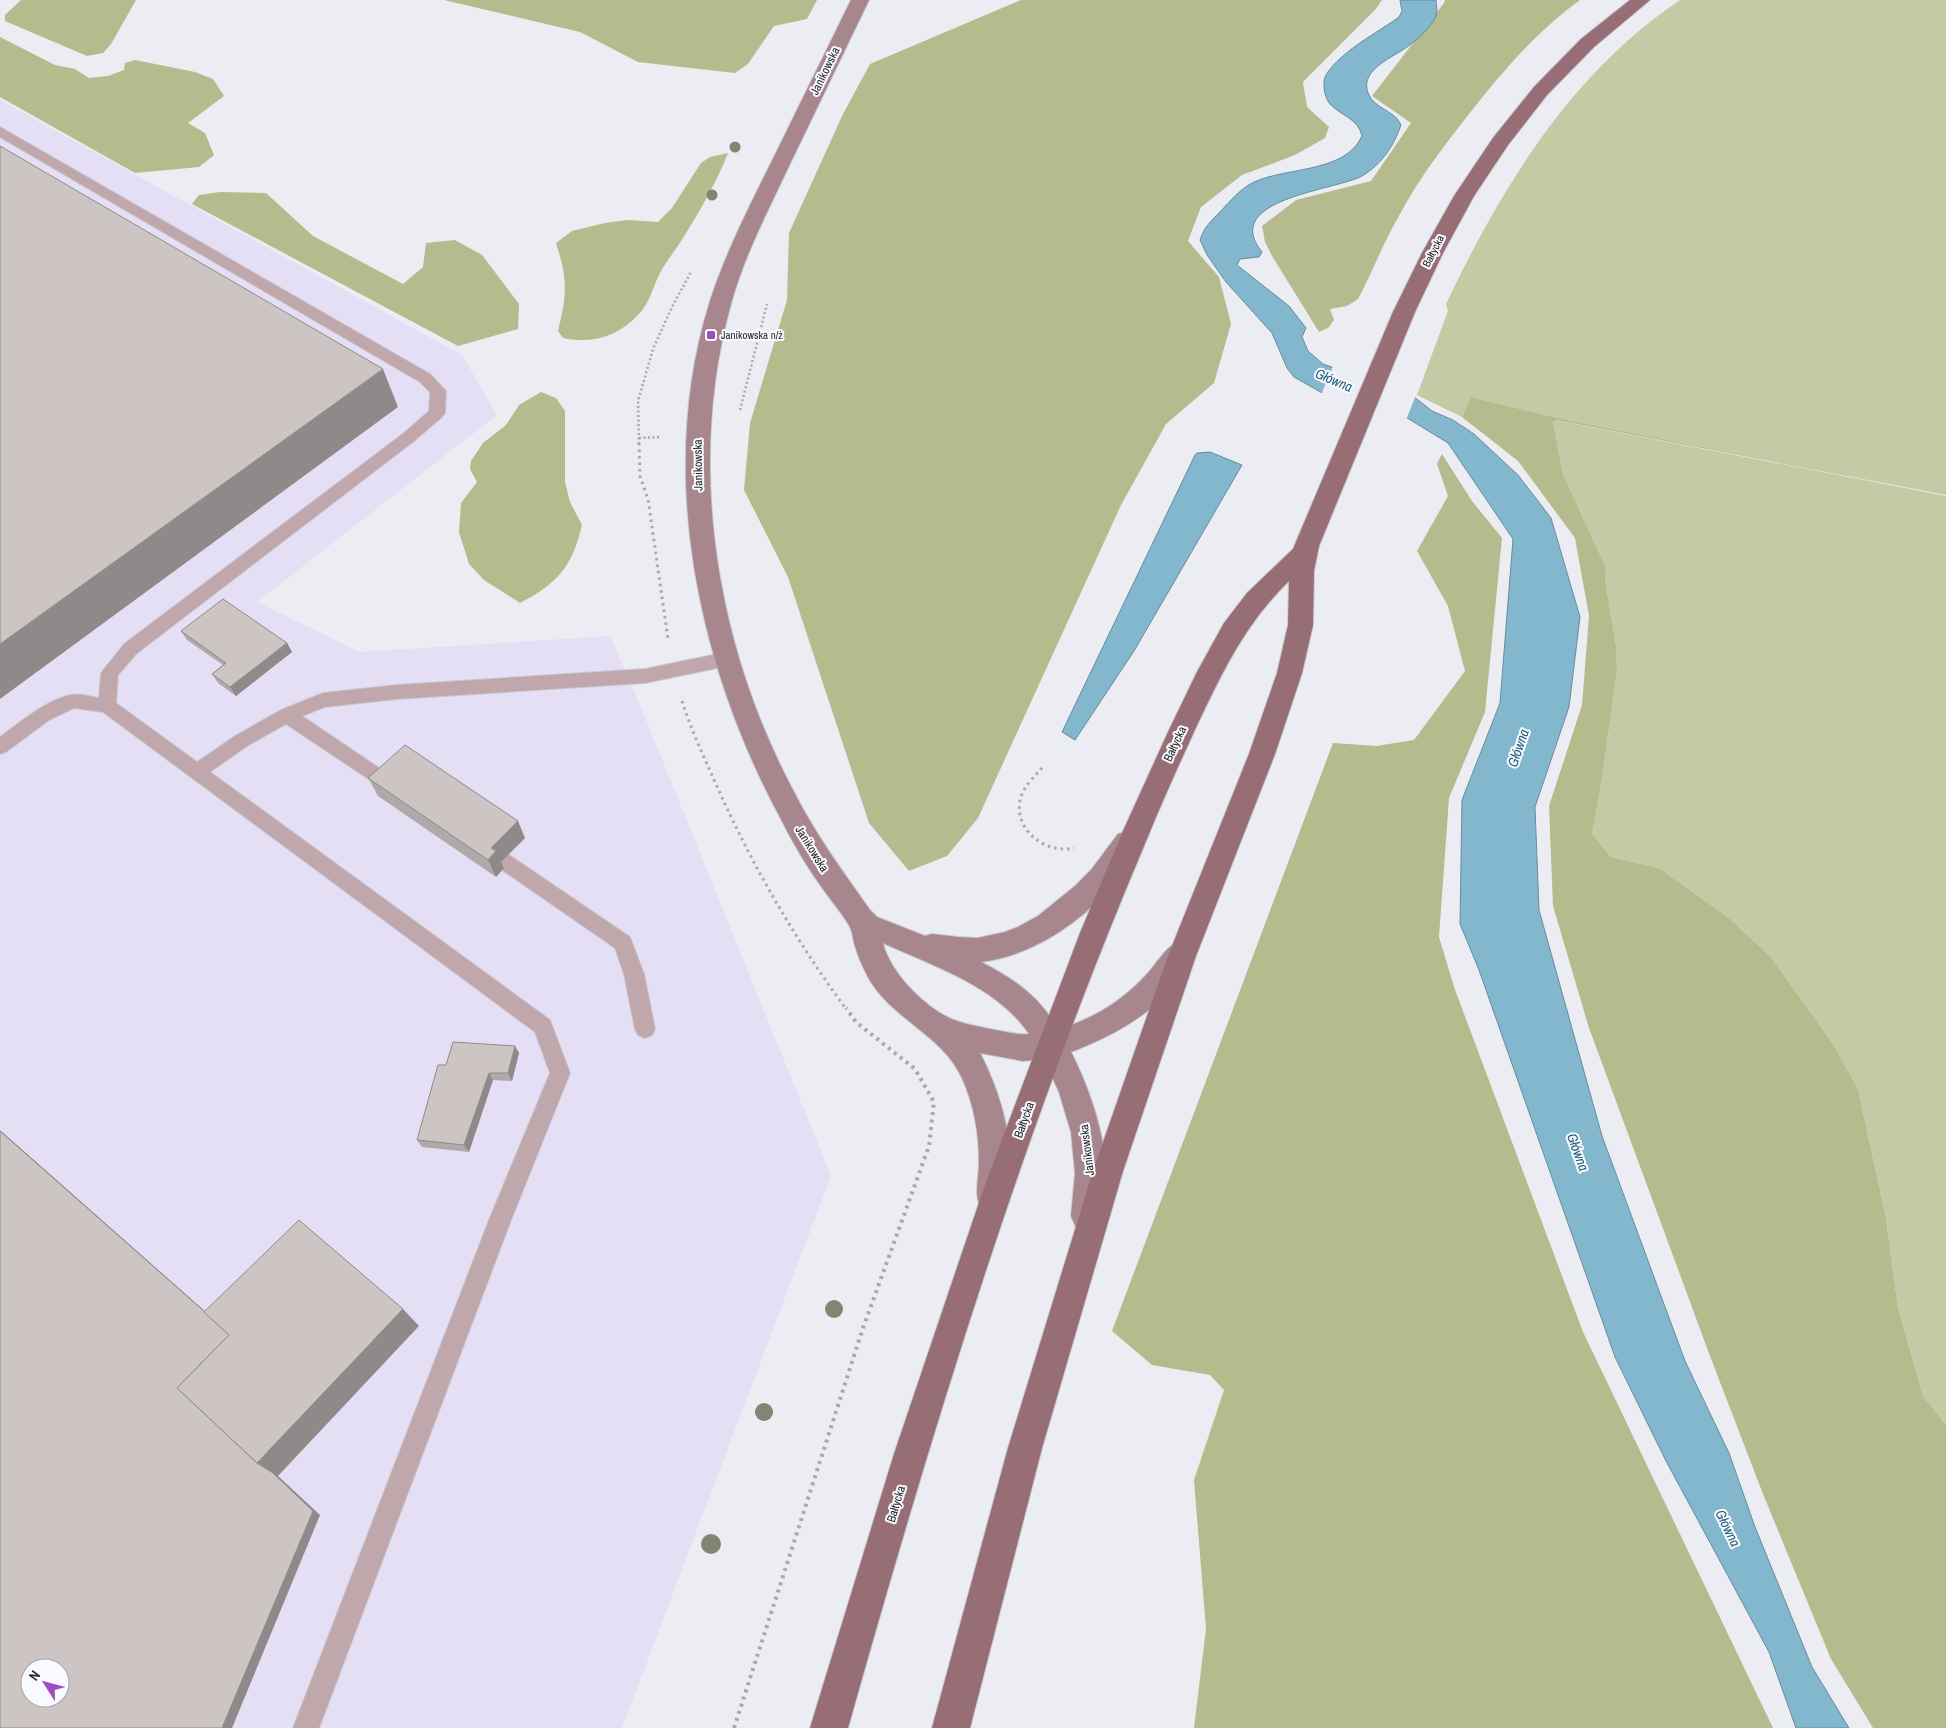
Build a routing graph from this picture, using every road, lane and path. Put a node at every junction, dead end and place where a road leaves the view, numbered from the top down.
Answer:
1 (860, 0) edge
2 (1641, 0) edge
3 (0, 131) edge
4 (1304, 553) junction
5 (727, 659) junction
6 (108, 706) junction
7 (287, 715) junction
8 (688, 720) dead end
9 (0, 747) edge
10 (1042, 768) dead end
11 (198, 771) junction
12 (410, 798) edge
13 (1138, 826) junction
14 (468, 837) edge
15 (1079, 846) dead end
16 (866, 925) junction
17 (906, 941) junction
18 (1186, 947) junction
19 (645, 1029) dead end
20 (944, 1030) junction
21 (1052, 1044) junction
22 (985, 1228) junction
23 (1081, 1262) junction
24 (306, 1728) edge
25 (734, 1728) edge
26 (829, 1728) edge
27 (951, 1728) edge

1 - 5 street, Janikowska
2 - 4 main road, Bałtycka
3 - 6 lane
4 - 13 main road, Bałtycka
4 - 18 main road, Bałtycka
5 - 7 lane
5 - 16 street, Janikowska
6 - 9 lane
6 - 11 lane
7 - 11 lane
7 - 12 lane
8 - 25 path
10 - 15 path
11 - 24 lane
13 - 17 street, Janikowska
13 - 21 main road, Bałtycka
14 - 19 lane
16 - 17 street, Janikowska
16 - 20 street, Janikowska
17 - 21 street, Janikowska
18 - 21 street, Janikowska
18 - 23 main road, Bałtycka
20 - 21 street, Janikowska
20 - 22 street
21 - 22 main road, Bałtycka
21 - 23 street, Janikowska
22 - 26 main road, Bałtycka
23 - 27 main road, Bałtycka

